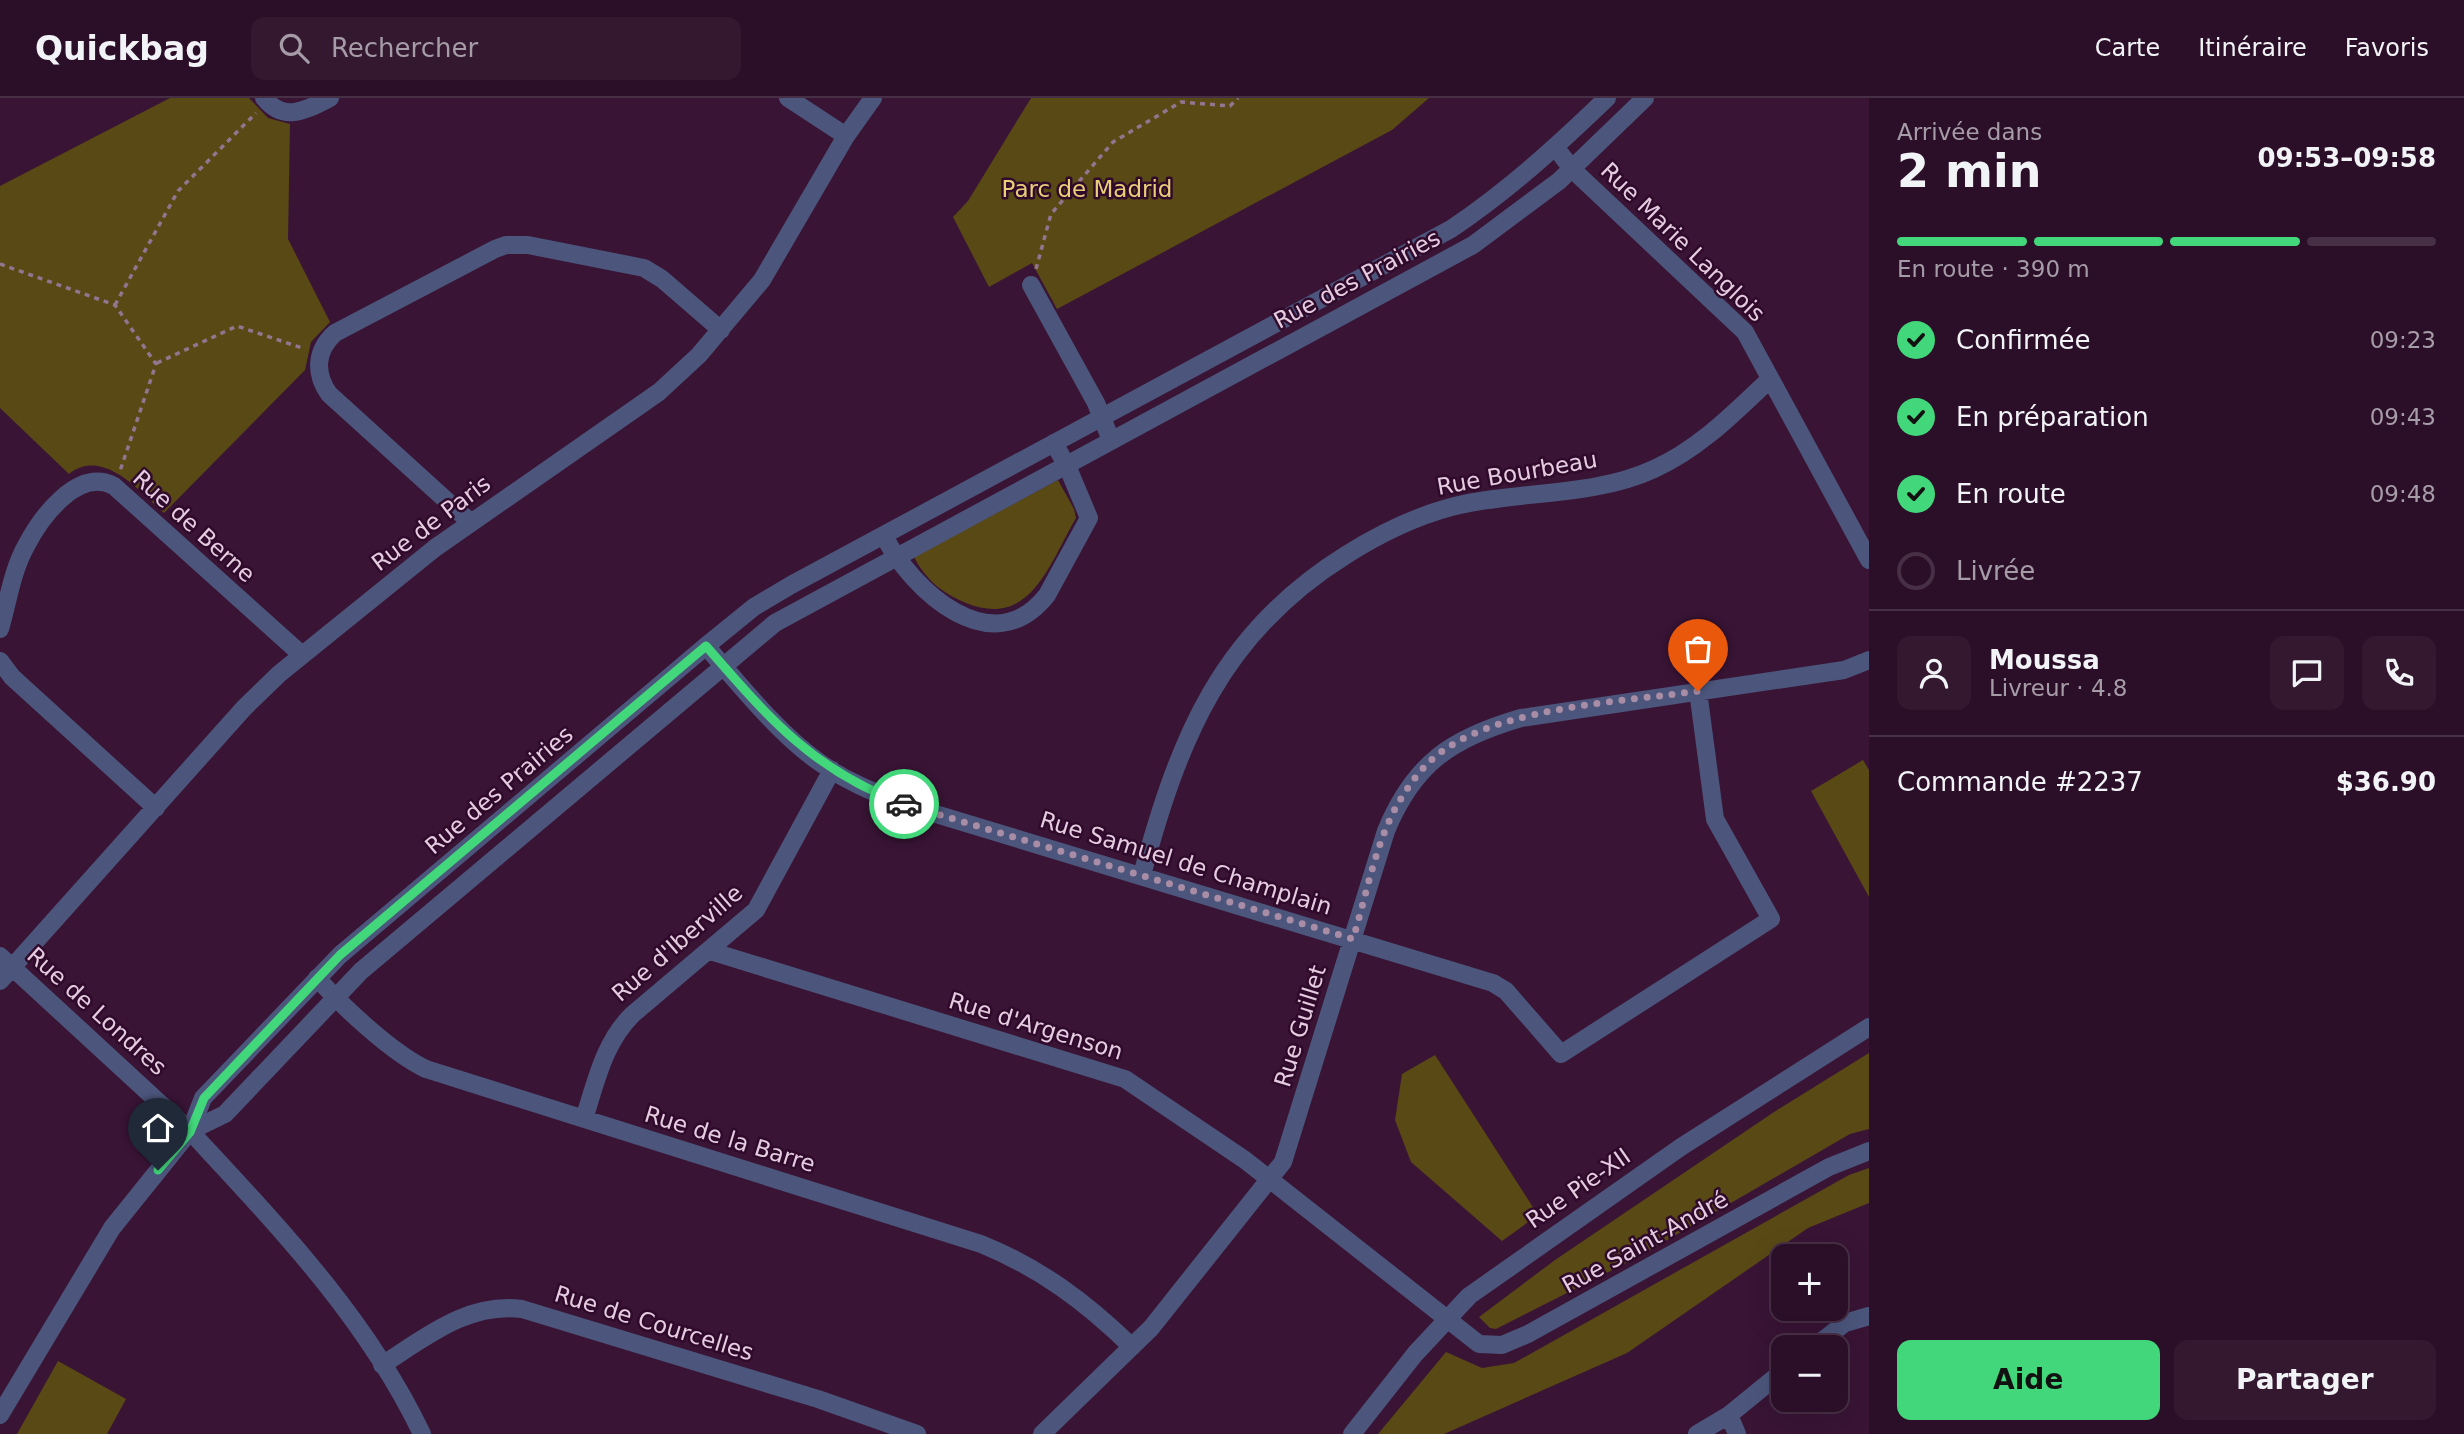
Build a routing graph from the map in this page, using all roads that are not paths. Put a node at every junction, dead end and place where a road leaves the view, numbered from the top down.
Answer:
1 (330, 98) edge
2 (788, 98) edge
3 (873, 98) edge
4 (1607, 98) edge
5 (1645, 98) edge
6 (266, 100) edge
7 (846, 136) junction
8 (1556, 148) junction
9 (1572, 169) junction
10 (1031, 285) road end
11 (721, 330) junction
12 (1770, 379) junction
13 (1101, 418) junction
14 (1111, 440) junction
15 (1054, 443) junction
16 (1065, 465) junction
17 (469, 521) junction
18 (884, 536) junction
19 (895, 557) junction
20 (1869, 560) edge
21 (0, 629) edge
22 (706, 646) junction
23 (302, 655) junction
24 (1869, 660) edge
25 (0, 661) edge
26 (724, 667) junction
27 (1698, 691) junction
28 (832, 770) junction
29 (156, 807) junction
30 (1142, 875) junction
31 (1353, 939) junction
32 (710, 951) junction
33 (4, 968) edge
34 (317, 978) junction
35 (334, 998) junction
36 (1869, 1027) edge
37 (584, 1119) junction
38 (190, 1132) junction
39 (1869, 1151) edge
40 (1270, 1179) junction
41 (1869, 1316) edge
42 (1445, 1319) junction
43 (1829, 1335) edge
44 (1132, 1347) junction
45 (383, 1365) junction
46 (1771, 1381) edge
47 (0, 1415) edge
48 (1728, 1415) junction
49 (422, 1434) edge
50 (917, 1434) edge
51 (1042, 1434) edge
52 (1352, 1434) edge
53 (1697, 1434) edge
54 (1737, 1434) edge

1 - 6 street
2 - 7 street
3 - 7 street, Rue de Paris
4 - 8 street, Rue des Prairies
5 - 9 street, Rue des Prairies
7 - 11 street, Rue de Paris
8 - 9 street, Rue Marie Langlois
8 - 13 street, Rue des Prairies
9 - 12 street, Rue Marie Langlois
9 - 14 street, Rue des Prairies
10 - 13 street
11 - 17 street, Rue de Paris
11 - 17 street
12 - 20 street, Rue Marie Langlois
12 - 30 street, Rue Bourbeau
13 - 14 street
13 - 15 street, Rue des Prairies
14 - 16 street, Rue des Prairies
15 - 16 street
15 - 18 street, Rue des Prairies
16 - 19 street, Rue des Prairies
16 - 19 street
17 - 23 street, Rue de Paris
18 - 19 street
18 - 22 street, Rue des Prairies
19 - 26 street, Rue des Prairies
21 - 23 street, Rue de Berne
22 - 26 street, Rue Samuel de Champlain
22 - 34 street, Rue des Prairies
23 - 29 street, Rue de Paris
24 - 27 street, Rue Guillet
25 - 29 street
26 - 28 street, Rue Samuel de Champlain
26 - 35 street, Rue des Prairies
27 - 31 street, Rue Guillet
27 - 31 street, Rue Samuel de Champlain
28 - 30 street, Rue Samuel de Champlain
28 - 32 street, Rue d'Iberville
29 - 33 street, Rue de Paris
30 - 31 street, Rue Samuel de Champlain
31 - 40 street, Rue Guillet
32 - 37 street, Rue d'Iberville
32 - 40 street, Rue d'Argenson
33 - 38 street, Rue de Londres
34 - 35 street, Rue de la Barre
34 - 38 street, Rue des Prairies
35 - 37 street, Rue de la Barre
35 - 38 street, Rue des Prairies
36 - 42 street, Rue Pie-XII
37 - 44 street, Rue de la Barre
38 - 45 street, Rue de Londres
38 - 47 street, Rue des Prairies
39 - 42 street, Rue Saint-André
40 - 42 street, Rue d'Argenson
40 - 44 street, Rue Guillet
41 - 43 street
42 - 52 street, Rue Pie-XII
44 - 51 street, Rue Guillet
45 - 49 street, Rue de Londres
45 - 50 street, Rue de Courcelles
46 - 48 street
48 - 53 street
48 - 54 street

